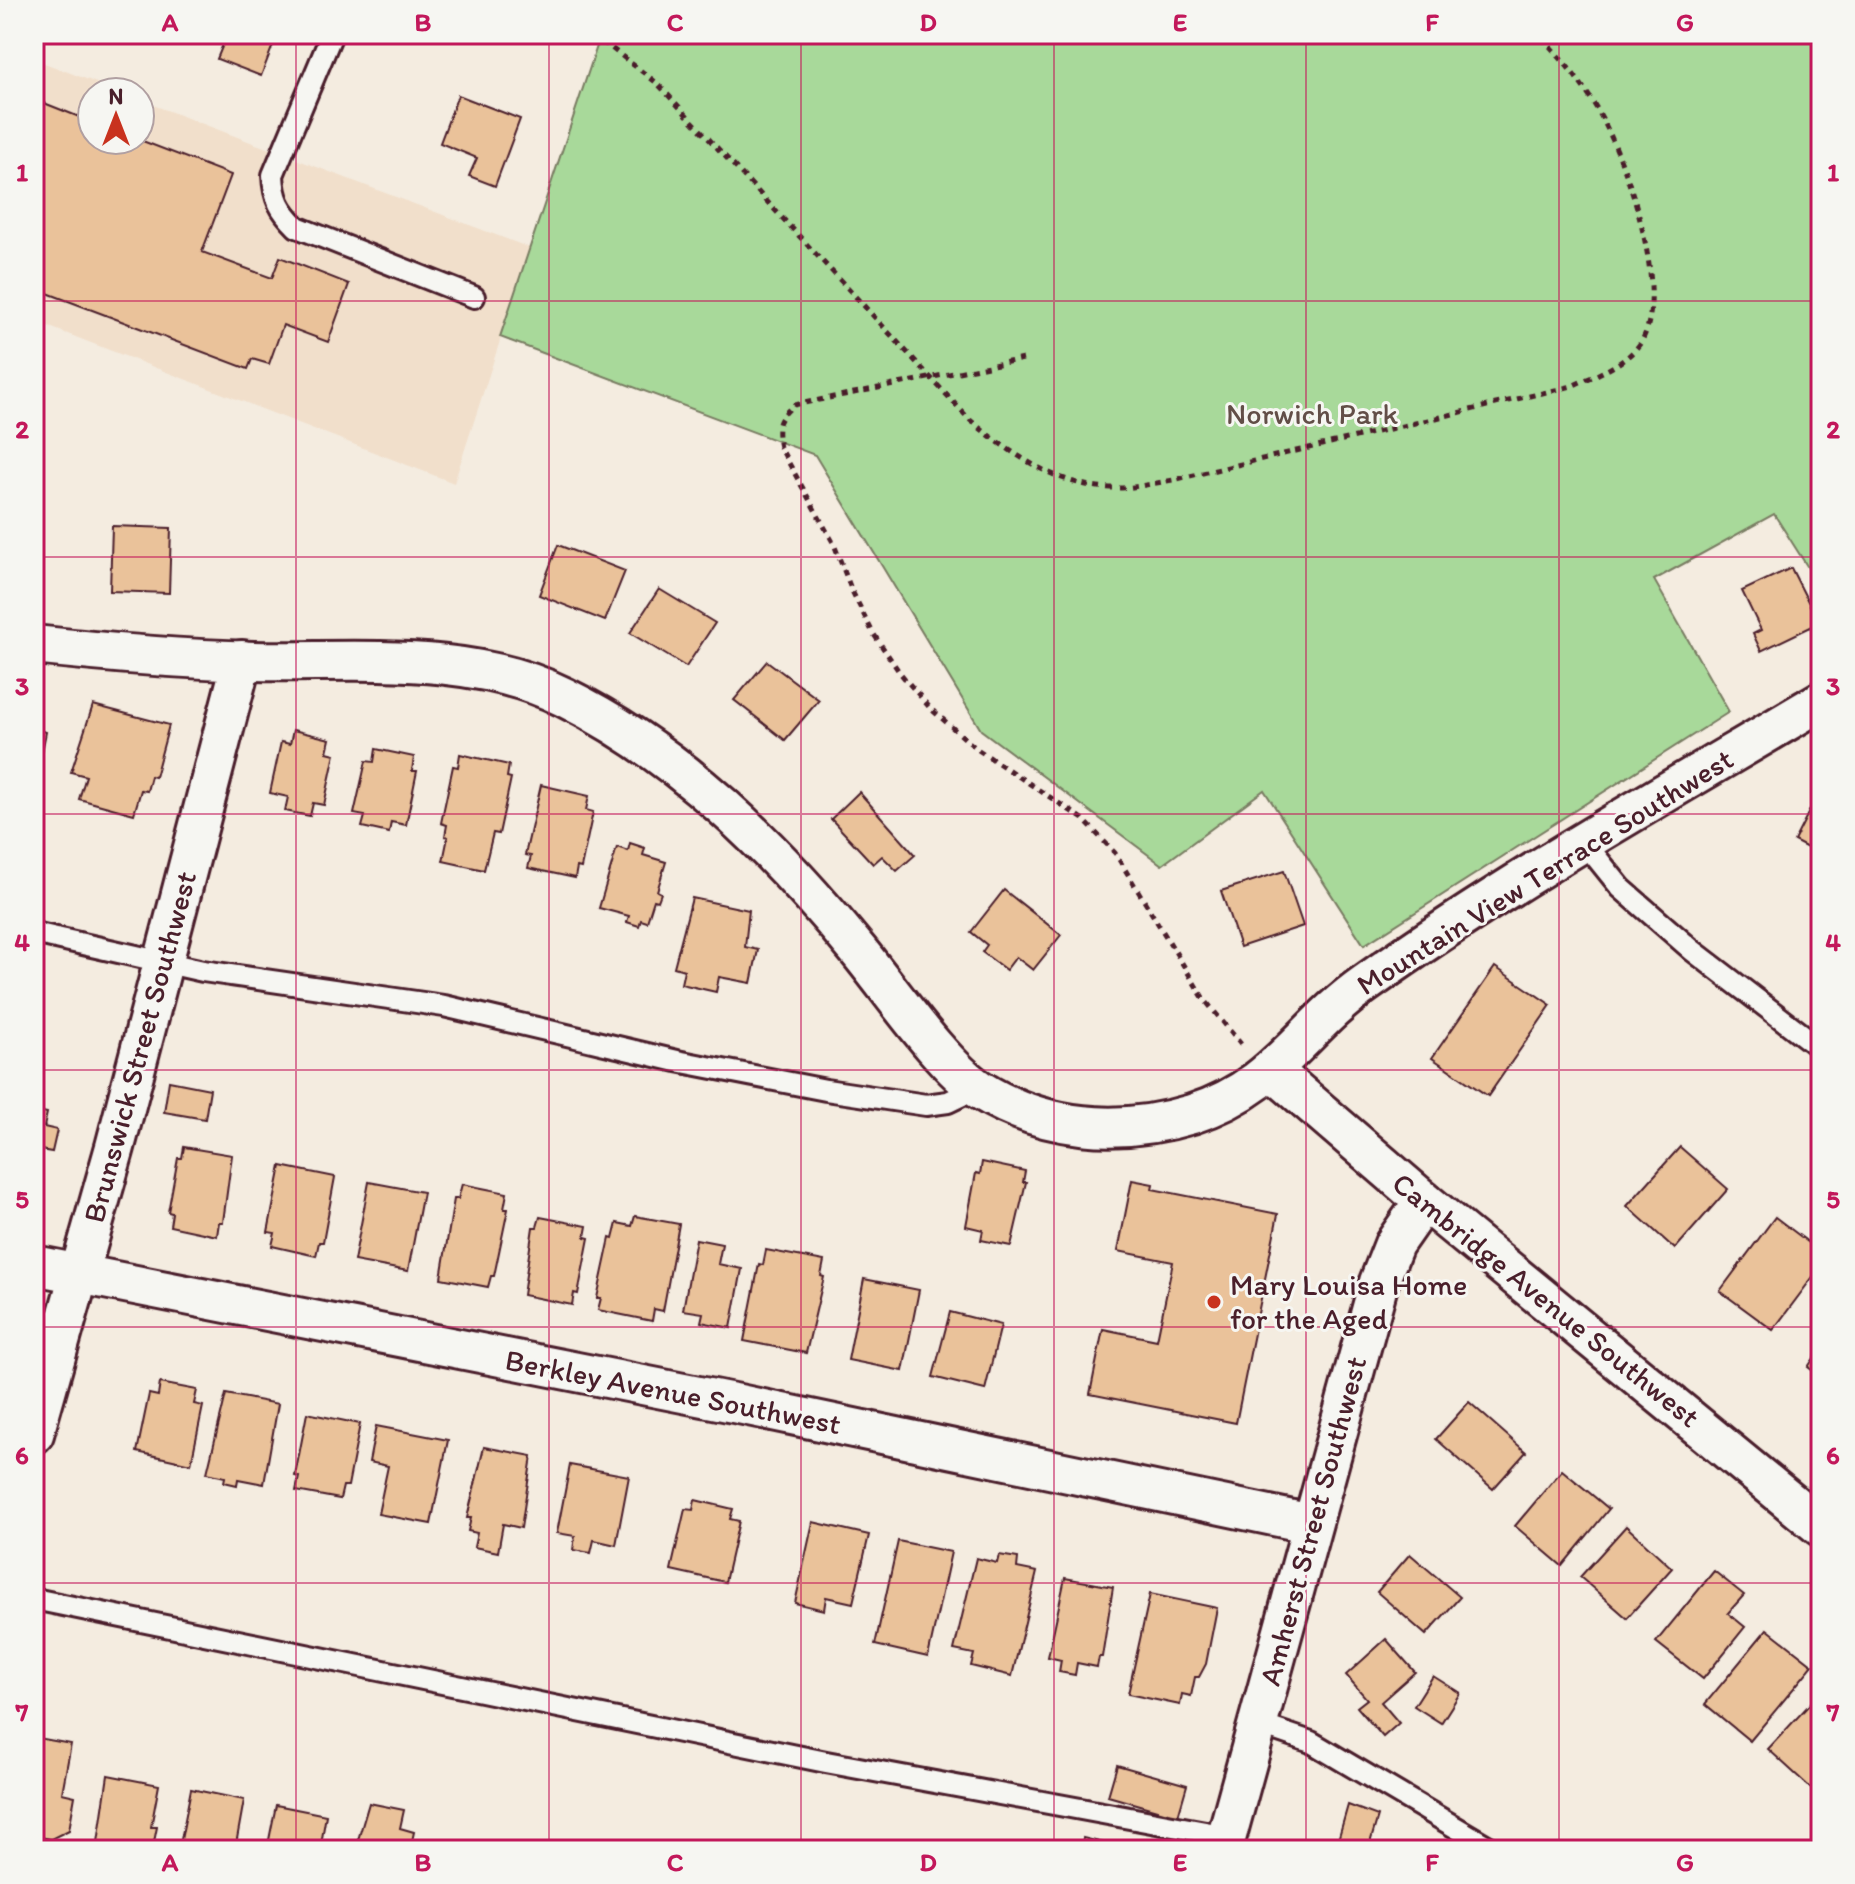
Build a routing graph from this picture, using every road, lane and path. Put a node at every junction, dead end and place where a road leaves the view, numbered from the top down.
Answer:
1 (332, 34) edge
2 (593, 34) edge
3 (1538, 34) edge
4 (474, 297) dead end
5 (1023, 359) dead end
6 (931, 378) junction
7 (34, 645) edge
8 (242, 660) junction
9 (1821, 701) edge
10 (1584, 842) junction
11 (34, 933) edge
12 (164, 963) junction
13 (1821, 1049) edge
14 (1273, 1071) junction
15 (977, 1088) junction
16 (1424, 1201) junction
17 (34, 1265) edge
18 (78, 1274) junction
19 (34, 1434) edge
20 (1312, 1524) junction
21 (1821, 1527) edge
22 (34, 1599) edge
23 (1258, 1724) junction
24 (1225, 1843) edge
25 (1494, 1850) edge

1 - 4 lane
2 - 6 path
3 - 6 path
5 - 6 path
6 - 14 path
7 - 8 street, Mountain View Terrace Southwest
8 - 12 street, Brunswick Street Southwest
8 - 15 street, Mountain View Terrace Southwest
9 - 10 street, Mountain View Terrace Southwest
10 - 13 lane
10 - 14 street, Mountain View Terrace Southwest
11 - 12 lane
12 - 15 lane
12 - 18 street, Brunswick Street Southwest
14 - 15 street, Mountain View Terrace Southwest
14 - 16 street, Cambridge Avenue Southwest
16 - 20 street, Amherst Street Southwest
16 - 21 street, Cambridge Avenue Southwest
17 - 18 street, Berkley Avenue Southwest
18 - 19 street, Brunswick Street Southwest
18 - 20 street, Berkley Avenue Southwest
20 - 23 street, Amherst Street Southwest
22 - 24 lane
23 - 24 street, Amherst Street Southwest
23 - 25 lane

